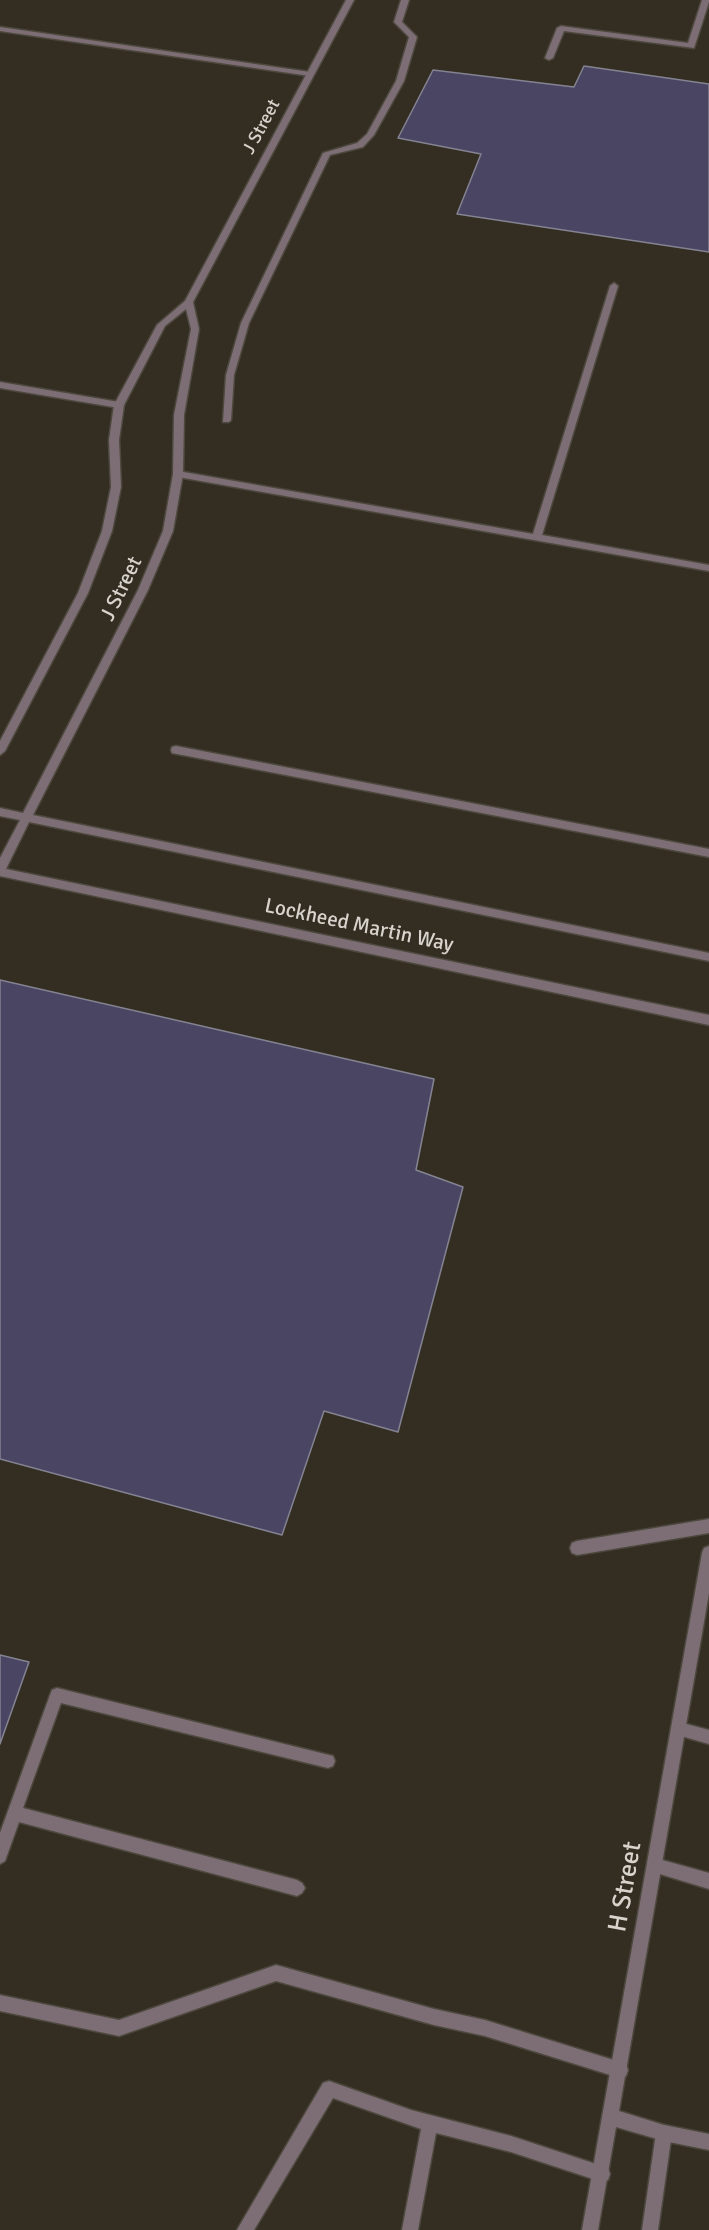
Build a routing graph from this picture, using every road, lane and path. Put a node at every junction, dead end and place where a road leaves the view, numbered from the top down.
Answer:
1 (350, 0) edge
2 (405, 0) edge
3 (706, 0) edge
4 (0, 29) edge
5 (549, 58) dead end
6 (310, 74) junction
7 (614, 286) dead end
8 (189, 302) junction
9 (0, 385) edge
10 (119, 405) junction
11 (226, 420) dead end
12 (178, 474) junction
13 (536, 538) junction
14 (709, 568) edge
15 (176, 750) dead end
16 (0, 751) edge
17 (0, 812) edge
18 (27, 818) junction
19 (709, 853) edge
20 (0, 870) edge
21 (709, 957) edge
22 (709, 1020) edge
23 (709, 1526) edge
24 (577, 1548) dead end
25 (709, 1553) edge
26 (705, 1605) edge
27 (678, 1729) junction
28 (709, 1737) edge
29 (328, 1761) dead end
30 (14, 1813) junction
31 (0, 1856) edge
32 (655, 1866) junction
33 (709, 1881) edge
34 (297, 1888) dead end
35 (0, 2003) edge
36 (620, 2070) junction
37 (611, 2117) junction
38 (430, 2123) junction
39 (664, 2133) junction
40 (709, 2142) edge
41 (602, 2174) junction
42 (245, 2230) edge
43 (410, 2230) edge
44 (590, 2230) edge
45 (650, 2230) edge

1 - 6 street, J Street
2 - 11 street
3 - 5 street
4 - 6 street
6 - 8 street, J Street
7 - 13 street
8 - 10 street, J Street
8 - 12 street, J Street
9 - 10 street
10 - 16 street, J Street
12 - 13 street
12 - 18 street, J Street
13 - 14 street
15 - 19 street
17 - 18 street, Lockheed Martin Way
18 - 20 street, J Street
18 - 21 street, Lockheed Martin Way
20 - 22 street, Lockheed Martin Way
23 - 24 street
25 - 26 street, H Street
26 - 27 street, H Street
27 - 28 street
27 - 32 street, H Street
29 - 30 street
30 - 31 street
30 - 34 street
32 - 33 street
32 - 36 street, H Street
35 - 36 street
36 - 37 street, H Street
37 - 39 street
37 - 41 street, H Street
38 - 41 street
38 - 42 street
38 - 43 street
39 - 40 street
39 - 45 street
41 - 44 street, H Street

